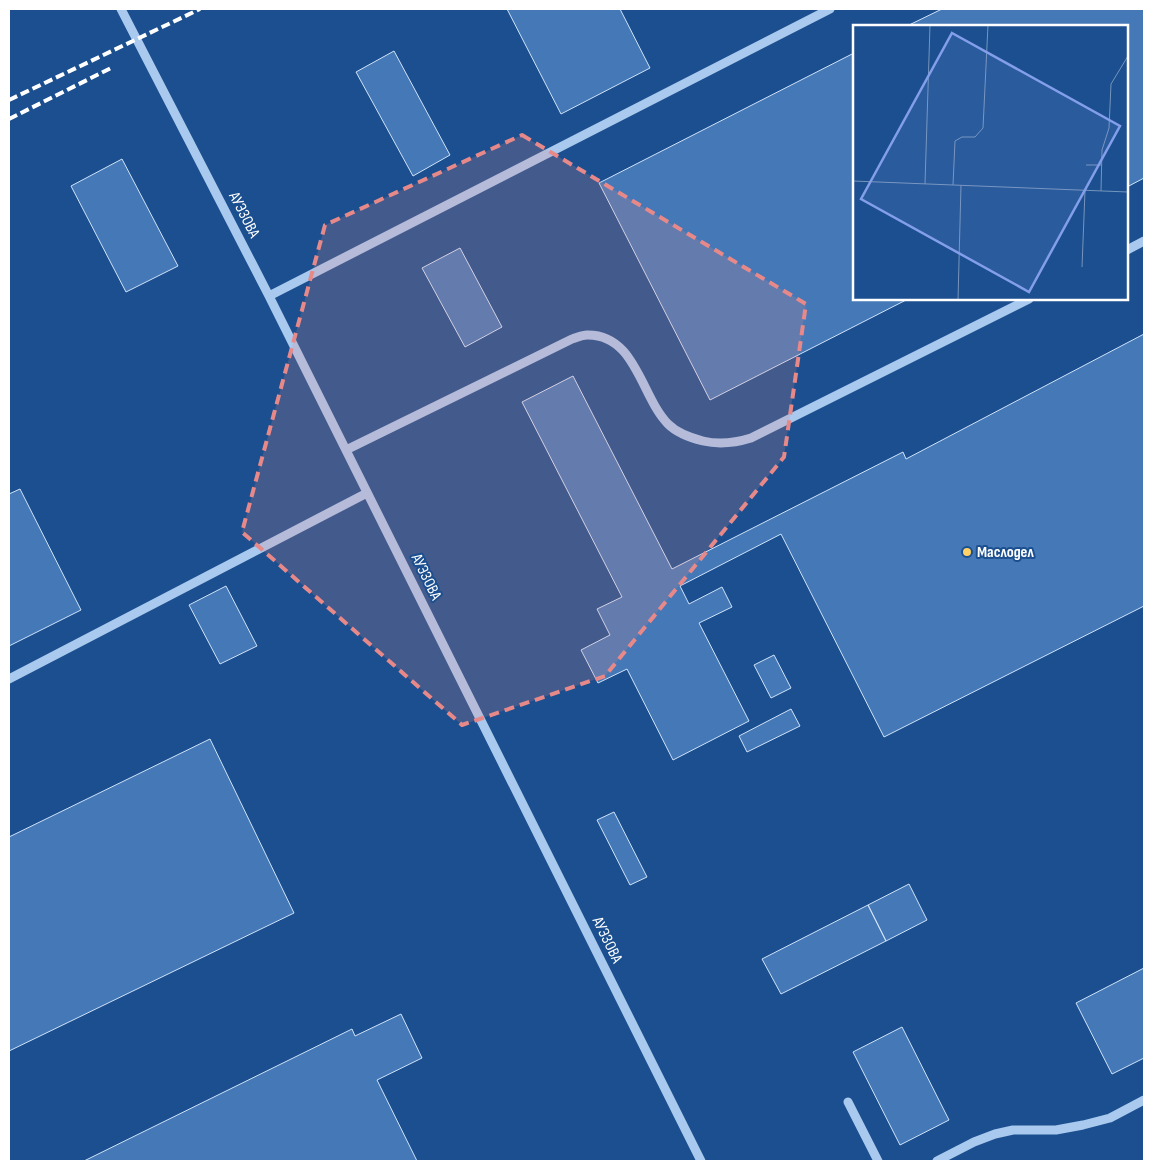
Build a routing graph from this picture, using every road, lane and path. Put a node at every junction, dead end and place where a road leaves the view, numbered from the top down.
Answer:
1 (121, 9) edge
2 (830, 9) edge
3 (1144, 241) edge
4 (1128, 249) edge
5 (269, 296) junction
6 (1027, 300) edge
7 (346, 450) junction
8 (367, 493) junction
9 (9, 679) edge
10 (1144, 1100) edge
11 (848, 1102) dead end
12 (701, 1161) edge
13 (878, 1161) edge
14 (937, 1161) edge

1 - 5 street, АУЭЗОВА
2 - 5 street
3 - 4 street
5 - 7 street, АУЭЗОВА
6 - 7 street
7 - 8 street, АУЭЗОВА
8 - 9 street
8 - 12 street, АУЭЗОВА
10 - 14 street
11 - 13 street

